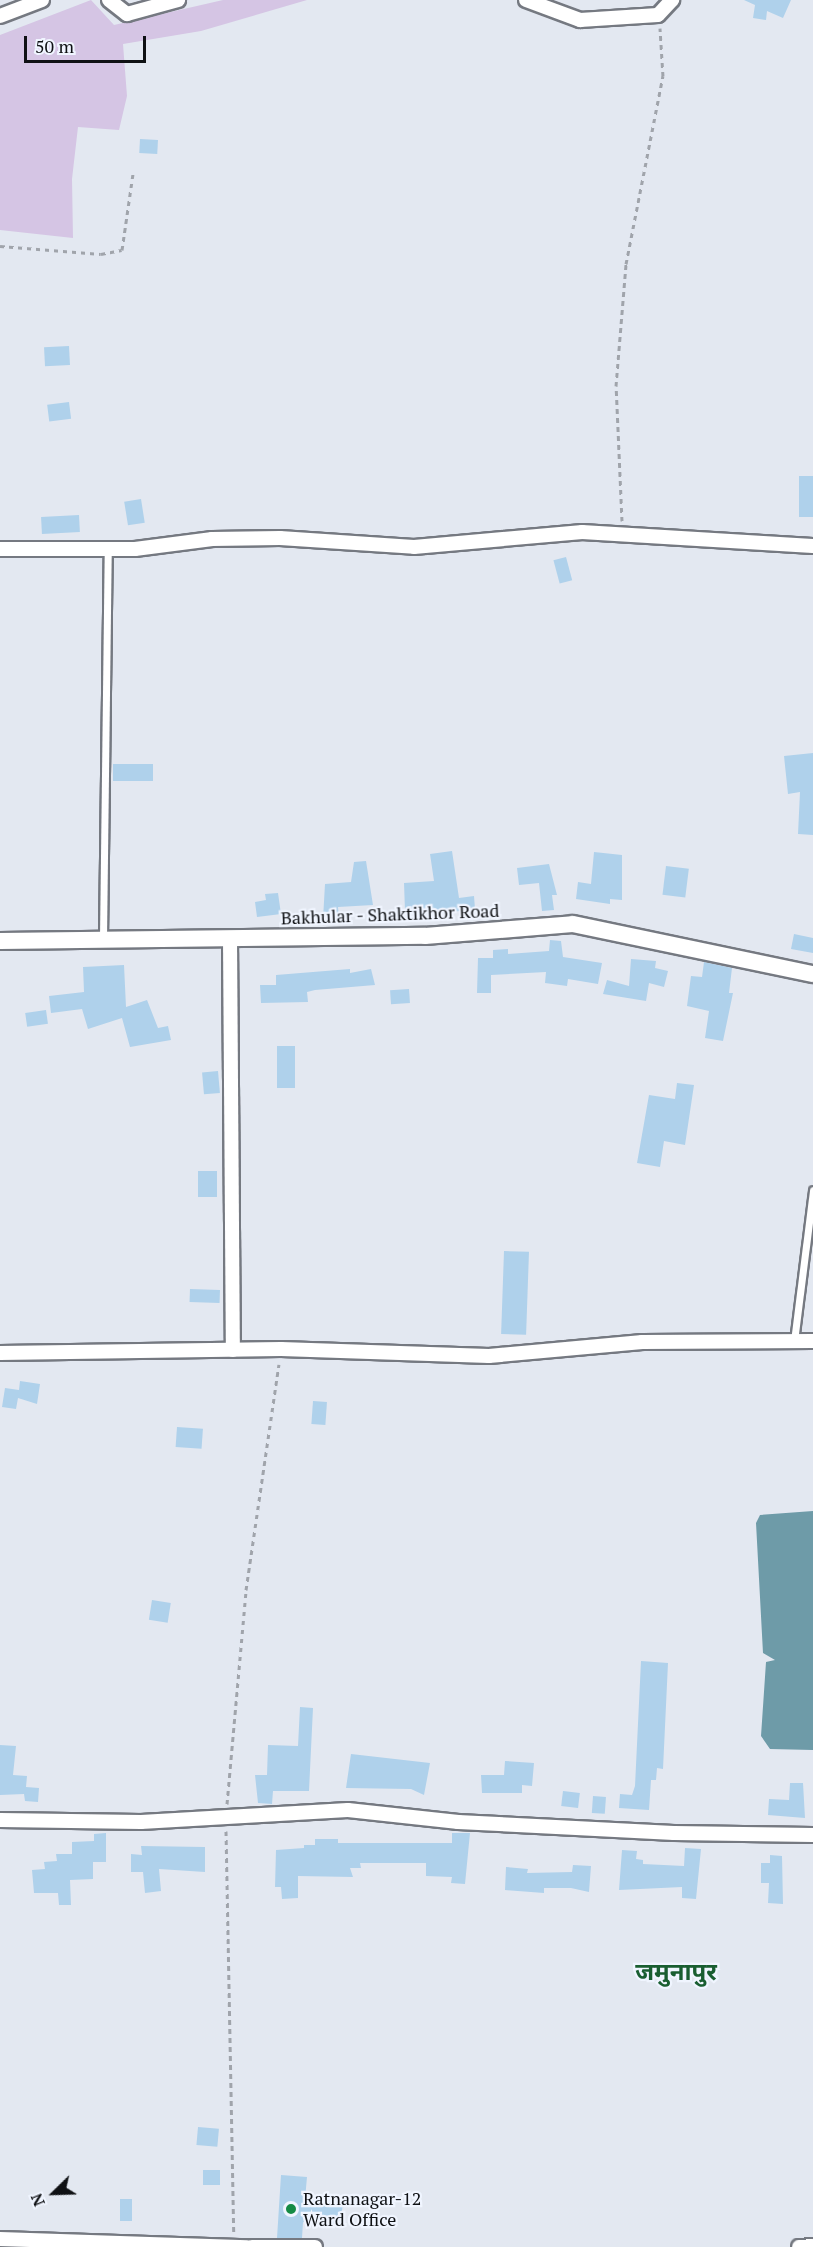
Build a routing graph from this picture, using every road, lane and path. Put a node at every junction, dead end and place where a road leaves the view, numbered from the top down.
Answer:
1 (42, 0) edge
2 (109, 0) edge
3 (178, 0) edge
4 (526, 0) edge
5 (672, 0) edge
6 (658, 15) junction
7 (0, 16) edge
8 (133, 174) dead end
9 (0, 246) edge
10 (623, 536) junction
11 (813, 546) edge
12 (0, 549) edge
13 (108, 549) junction
14 (230, 939) junction
15 (0, 941) edge
16 (103, 941) junction
17 (813, 974) edge
18 (813, 1190) edge
19 (794, 1341) junction
20 (813, 1341) edge
21 (281, 1349) junction
22 (233, 1350) junction
23 (0, 1353) edge
24 (226, 1817) junction
25 (0, 1821) edge
26 (813, 1835) edge
27 (0, 2239) edge
28 (813, 2246) edge
29 (235, 2247) edge
30 (249, 2247) edge
31 (315, 2247) edge
32 (799, 2247) edge

1 - 7 street
2 - 3 street
4 - 6 street
5 - 6 street
6 - 10 path
8 - 9 path
10 - 11 street
10 - 13 street
12 - 13 street
13 - 16 lane
14 - 16 street, Bakhular - Shaktikhor Road
14 - 17 street, Bakhular - Shaktikhor Road
14 - 22 street
15 - 16 street, Bakhular - Shaktikhor Road
18 - 19 lane
19 - 20 street
19 - 21 street
21 - 22 street
21 - 24 path
22 - 23 street
24 - 25 street
24 - 26 street
24 - 29 path
27 - 29 street
28 - 32 street
29 - 30 street
30 - 31 street

